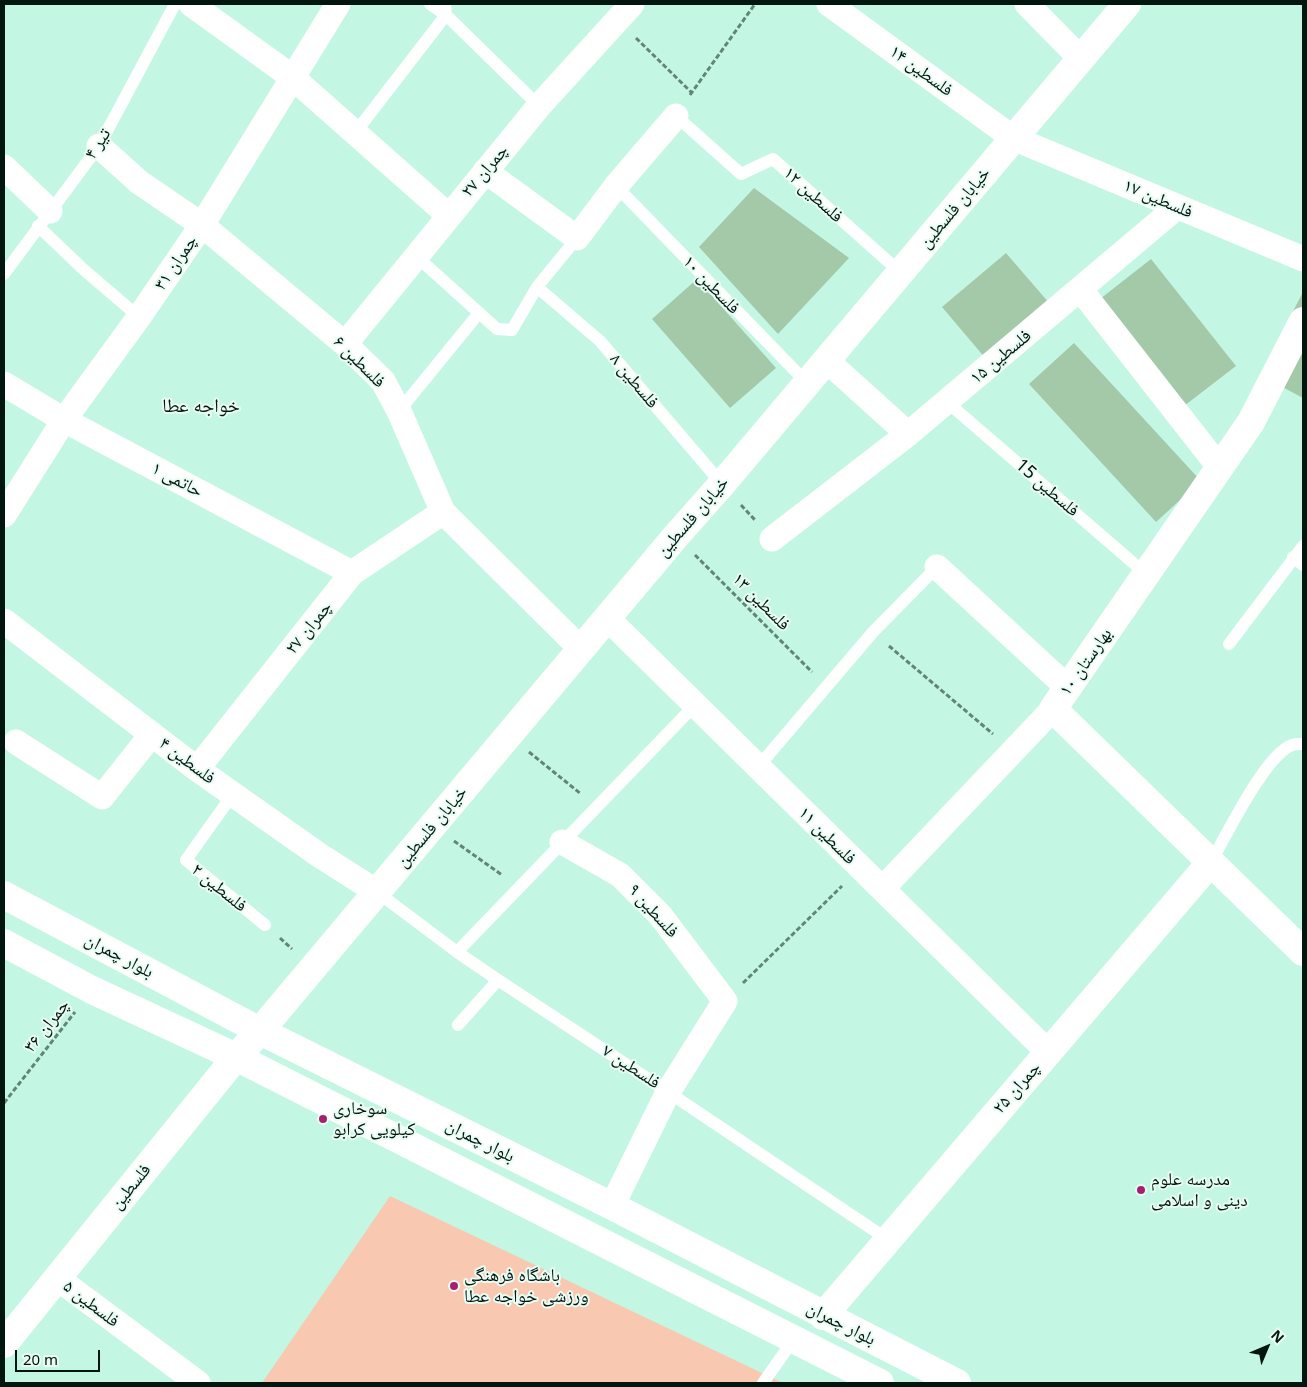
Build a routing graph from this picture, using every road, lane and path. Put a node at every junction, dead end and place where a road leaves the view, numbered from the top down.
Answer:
1 (175, 4) edge
2 (191, 4) edge
3 (338, 4) edge
4 (430, 4) edge
5 (754, 4) edge
6 (829, 4) edge
7 (1027, 4) edge
8 (1127, 4) edge
9 (446, 10) edge
10 (625, 12) edge
11 (1080, 58) junction
12 (292, 77) junction
13 (692, 93) junction
14 (539, 106) junction
15 (676, 116) junction
16 (355, 132) junction
17 (1013, 138) junction
18 (99, 146) junction
19 (4, 167) edge
20 (485, 171) junction
21 (616, 186) junction
22 (1177, 207) junction
23 (448, 215) junction
24 (44, 218) junction
25 (202, 225) junction
26 (576, 238) junction
27 (416, 256) junction
28 (1303, 259) edge
29 (900, 272) junction
30 (4, 274) edge
31 (538, 287) junction
32 (1080, 289) junction
33 (479, 313) junction
34 (139, 317) junction
35 (1303, 320) edge
36 (345, 344) junction
37 (826, 360) junction
38 (807, 383) junction
39 (4, 384) edge
40 (947, 402) junction
41 (399, 411) junction
42 (64, 420) junction
43 (908, 434) junction
44 (1220, 468) junction
45 (722, 484) junction
46 (443, 512) junction
47 (4, 515) edge
48 (676, 536) junction
49 (772, 539) joint
50 (1303, 546) edge
51 (1298, 561) edge
52 (937, 566) joint
53 (352, 573) junction
54 (1146, 574) junction
55 (608, 619) junction
56 (4, 621) edge
57 (873, 632) junction
58 (1228, 644) dead end
59 (581, 649) junction
60 (827, 687) junction
61 (1060, 699) junction
62 (695, 705) junction
63 (152, 734) junction
64 (509, 735) junction
65 (16, 742) dead end
66 (1303, 744) edge
67 (1013, 751) junction
68 (758, 767) junction
69 (196, 769) junction
70 (233, 794) junction
71 (597, 807) junction
72 (433, 826) junction
73 (562, 842) junction
74 (1211, 862) junction
75 (860, 868) junction
76 (519, 887) junction
77 (882, 889) junction
78 (376, 892) junction
79 (4, 895) edge
80 (264, 925) joint
81 (4, 943) edge
82 (456, 952) junction
83 (1303, 952) edge
84 (314, 967) junction
85 (498, 980) junction
86 (92, 990) junction
87 (725, 1001) junction
88 (458, 1025) dead end
89 (260, 1031) junction
90 (1048, 1052) junction
91 (236, 1057) junction
92 (668, 1092) junction
93 (4, 1103) edge
94 (612, 1206) junction
95 (887, 1239) junction
96 (57, 1278) junction
97 (823, 1316) junction
98 (794, 1339) junction
99 (4, 1344) edge
100 (872, 1382) edge
101 (198, 1383) edge
102 (764, 1383) edge
103 (957, 1383) edge

1 - 18 lane, تیر ۴
2 - 12 street
3 - 12 street, چمران ۳۱
4 - 9 lane
5 - 13 path
6 - 17 street, فلسطین ۱۴
7 - 11 street
8 - 11 street, خیابان فلسطین
9 - 14 lane
9 - 16 lane
10 - 13 path
10 - 14 street, چمران ۲۷
11 - 17 street, خیابان فلسطین
12 - 16 street
12 - 25 street, چمران ۳۱
13 - 15 path
14 - 20 street, چمران ۲۷
15 - 21 street
15 - 29 lane, فلسطین ۱۲
16 - 23 street
17 - 22 street, فلسطین ۱۷
17 - 29 street, خیابان فلسطین
18 - 24 lane, تیر ۴
18 - 25 street, فلسطین ۶
19 - 24 street
20 - 23 street, چمران ۲۷
20 - 26 street
21 - 26 street
21 - 38 lane, فلسطین ۱۰
22 - 28 street, فلسطین ۱۷
22 - 32 street, فلسطین ۱۵
23 - 27 street, چمران ۲۷
24 - 30 lane, تیر ۴
24 - 34 lane
25 - 34 street, چمران ۳۱
25 - 36 street, فلسطین ۶
26 - 31 lane
27 - 33 lane
27 - 36 street, چمران ۲۷
29 - 37 street, خیابان فلسطین
31 - 33 lane
31 - 45 lane, فلسطین ۸
32 - 40 street, فلسطین ۱۵
32 - 44 street
33 - 41 lane
34 - 42 street, چمران ۳۱
35 - 44 street, بهارستان ۱۰
36 - 41 street, فلسطین ۶
37 - 38 street, خیابان فلسطین
37 - 43 street
38 - 45 street, خیابان فلسطین
39 - 42 street, حاتمی ۱
40 - 43 street, فلسطین ۱۵
40 - 54 lane, فلسطین 15
41 - 46 street, فلسطین ۶
42 - 47 street, چمران ۳۱
42 - 53 street, حاتمی ۱
43 - 49 street, فلسطین ۱۵
44 - 54 street, بهارستان ۱۰
45 - 48 street, خیابان فلسطین
45 - 49 path
46 - 53 street, چمران ۲۷
46 - 59 street, فلسطین ۶
48 - 55 street, خیابان فلسطین
48 - 60 path, فلسطین ۱۳
50 - 51 lane
51 - 58 lane
52 - 57 lane
52 - 61 street
53 - 69 street, چمران ۲۷
54 - 61 street, بهارستان ۱۰
55 - 59 street, خیابان فلسطین
55 - 62 street, فلسطین ۱۱
56 - 63 street, فلسطین ۴
57 - 60 lane
57 - 67 path
59 - 64 street, خیابان فلسطین
60 - 68 lane
61 - 67 street
61 - 74 street, بهارستان ۱۰
62 - 68 street, فلسطین ۱۱
62 - 71 lane
63 - 65 street
63 - 69 street, فلسطین ۴
64 - 71 path
64 - 72 street, خیابان فلسطین
66 - 74 lane
67 - 77 street
68 - 75 street, فلسطین ۱۱
69 - 70 street, فلسطین ۴
70 - 78 street, فلسطین ۴
70 - 80 lane, فلسطین ۲
71 - 73 lane
72 - 76 path
72 - 78 street, خیابان فلسطین
73 - 76 lane
73 - 87 street, فلسطین ۹
74 - 83 street, بهارستان ۱۰
74 - 90 street, چمران ۲۵
75 - 77 street, فلسطین ۱۱
75 - 87 path
76 - 82 lane
77 - 90 street, فلسطین ۱۱
78 - 82 lane, فلسطین ۷
78 - 84 street, خیابان فلسطین
79 - 89 street, بلوار چمران
80 - 84 path, فلسطین ۲
81 - 86 street, بلوار چمران
82 - 85 lane, فلسطین ۷
84 - 89 street, خیابان فلسطین
85 - 88 lane
85 - 92 lane, فلسطین ۷
86 - 91 street, بلوار چمران
86 - 93 path, چمران ۳۶
87 - 92 street
89 - 91 street, فلسطین
89 - 94 street, بلوار چمران
90 - 95 street, چمران ۲۵
91 - 96 street, فلسطین
91 - 98 street, بلوار چمران
92 - 94 street
92 - 95 lane, فلسطین ۷
94 - 97 street, بلوار چمران
95 - 97 street, چمران ۲۵
96 - 99 street, فلسطین
96 - 101 street, فلسطین ۵
97 - 103 street, بلوار چمران
98 - 100 street, بلوار چمران
98 - 102 lane

